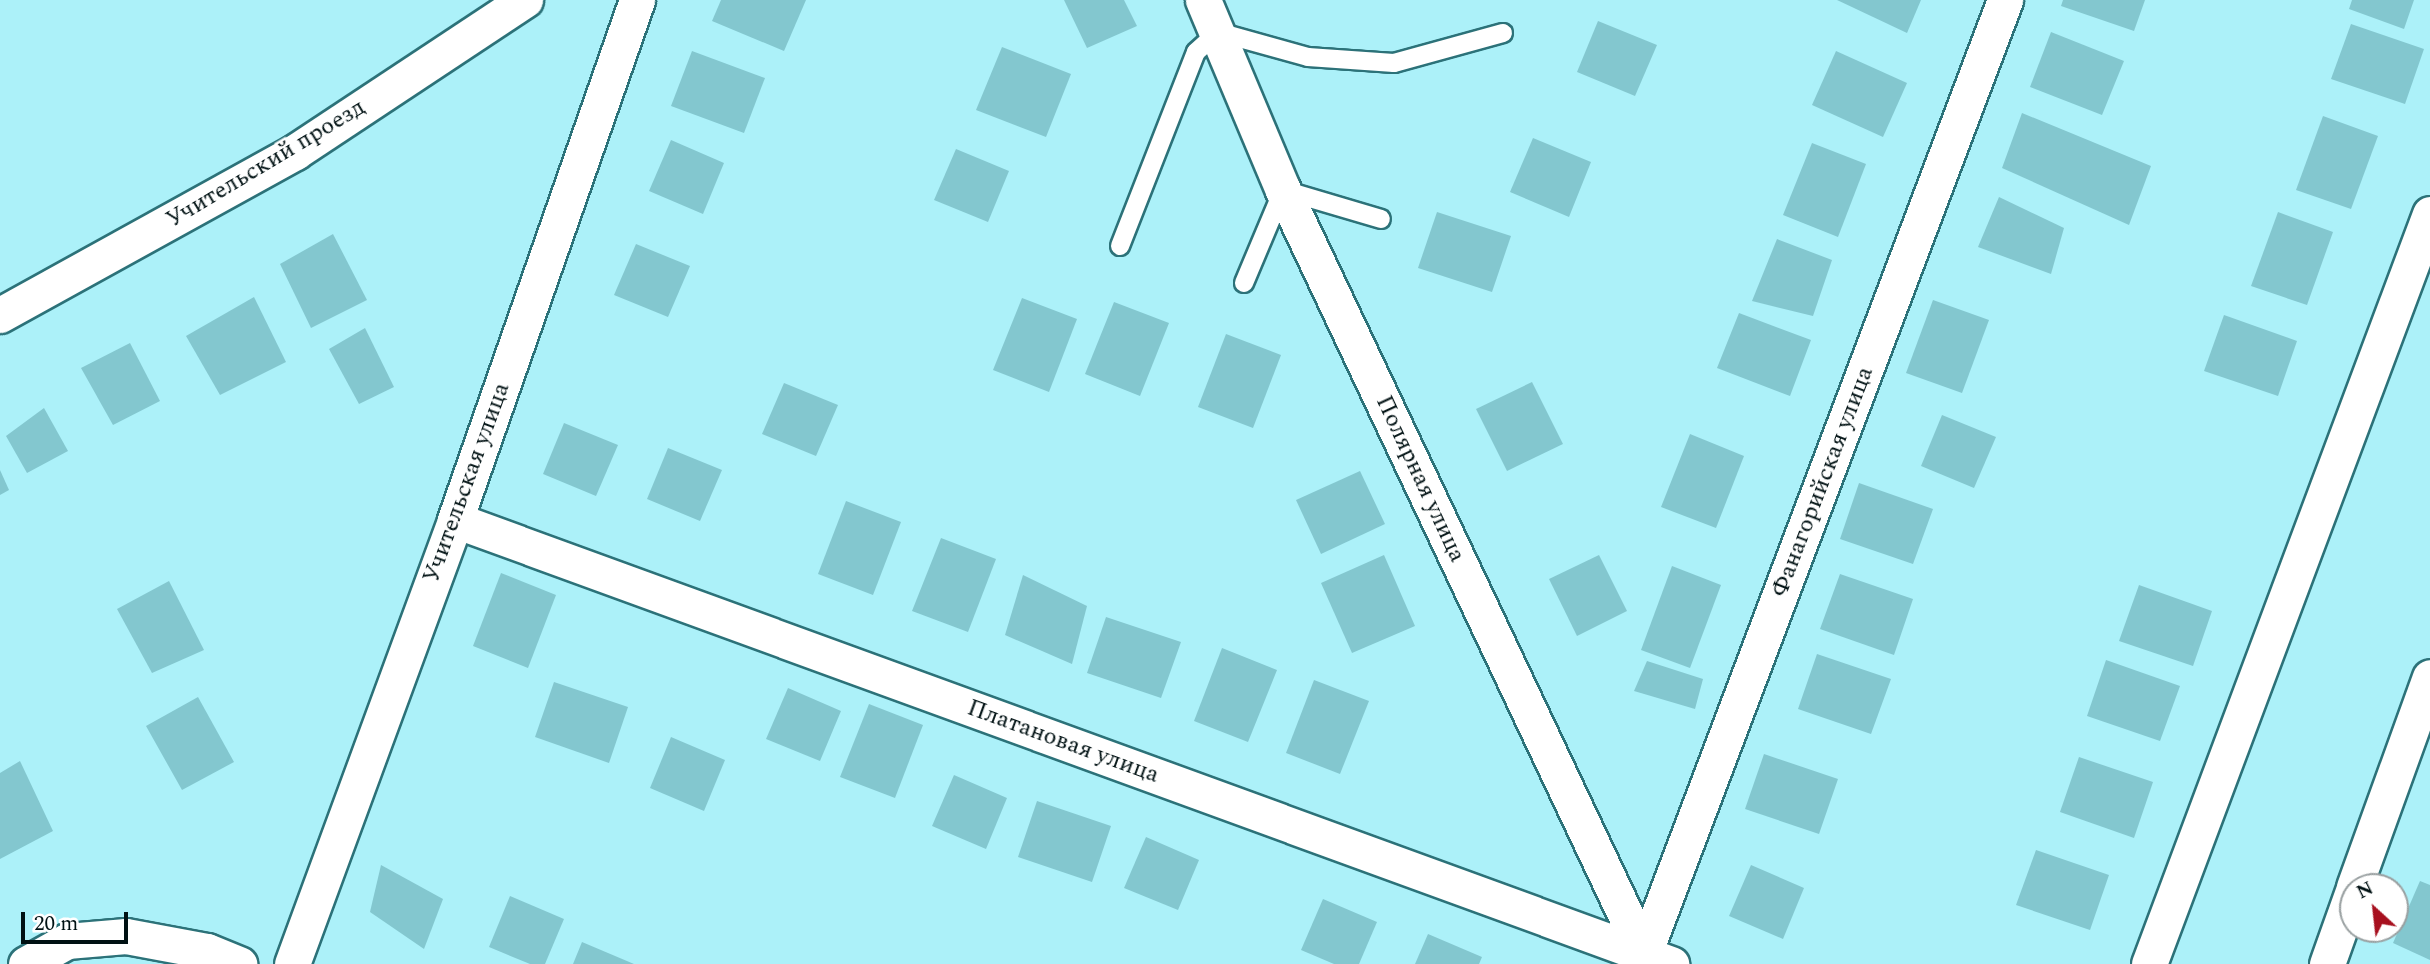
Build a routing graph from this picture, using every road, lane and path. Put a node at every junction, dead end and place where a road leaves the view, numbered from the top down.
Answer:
1 (524, 0) edge
2 (637, 0) edge
3 (1203, 0) edge
4 (2005, 0) edge
5 (1218, 32) junction
6 (1503, 33) dead end
7 (1283, 190) junction
8 (2430, 214) edge
9 (1381, 219) dead end
10 (1120, 246) dead end
11 (1244, 283) dead end
12 (0, 315) edge
13 (455, 520) junction
14 (2430, 677) edge
15 (2360, 873) edge
16 (2339, 931) edge
17 (1652, 961) edge
18 (26, 964) edge
19 (240, 964) edge
20 (292, 964) edge
21 (2149, 964) edge
22 (2327, 964) edge

1 - 12 street, Учительский проезд
2 - 13 street, Учительская улица
3 - 5 street, Полярная улица
4 - 17 street, Фанагорийская улица
5 - 6 lane
5 - 7 street, Полярная улица
5 - 10 lane
7 - 9 lane
7 - 11 lane
7 - 17 street, Полярная улица
8 - 21 street
13 - 17 street, Платановая улица
13 - 20 street, Учительская улица
14 - 15 street
16 - 22 street
18 - 19 street

